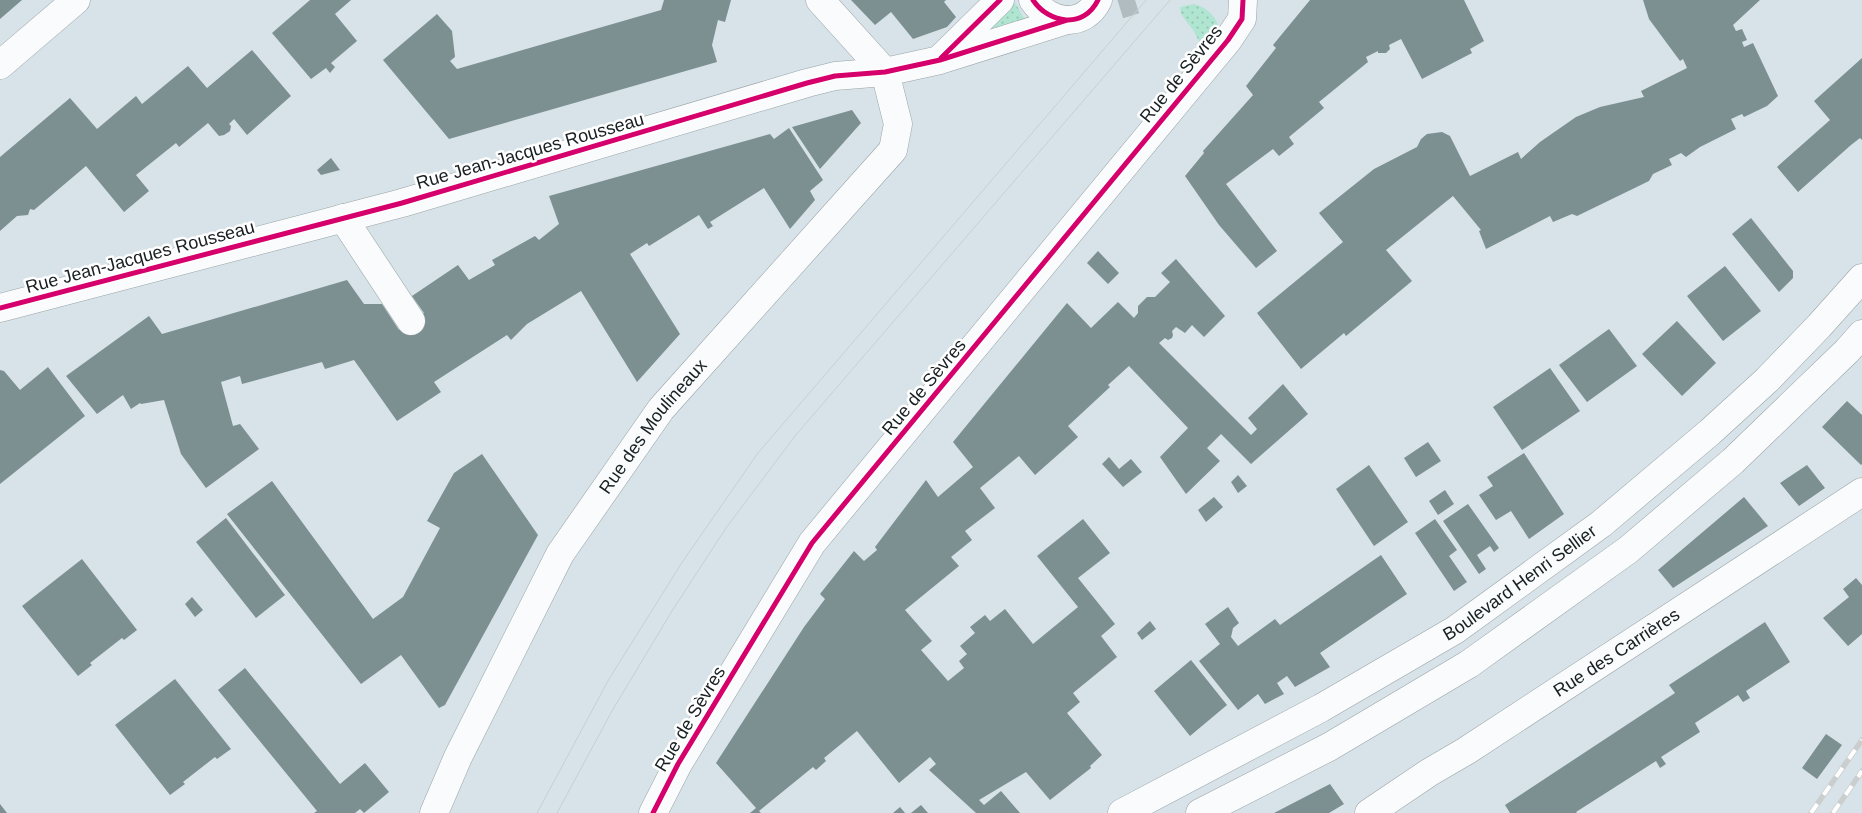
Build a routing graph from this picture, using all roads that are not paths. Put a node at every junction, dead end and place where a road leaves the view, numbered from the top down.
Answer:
1 (76, 0) edge
2 (820, 0) edge
3 (1000, 0) edge
4 (1034, 0) edge
5 (1243, 0) edge
6 (1093, 9) edge
7 (940, 60) junction
8 (0, 65) edge
9 (885, 72) junction
10 (343, 218) junction
11 (1862, 278) edge
12 (0, 308) edge
13 (411, 321) dead end
14 (1862, 334) edge
15 (1862, 492) edge
16 (434, 813) edge
17 (653, 813) edge
18 (1122, 813) edge
19 (1200, 813) edge
20 (1370, 813) edge

1 - 8 street
2 - 9 street
3 - 7 street
4 - 6 street
5 - 17 street, Rue de Sèvres
6 - 7 street, Rue Jean-Jacques Rousseau
7 - 9 street, Rue Jean-Jacques Rousseau
9 - 10 street, Rue Jean-Jacques Rousseau
9 - 16 street, Rue des Moulineaux
10 - 12 street, Rue Jean-Jacques Rousseau
10 - 13 street
11 - 18 street, Boulevard Henri Sellier
14 - 19 street, Boulevard Henri Sellier
15 - 20 street, Rue des Carrières

